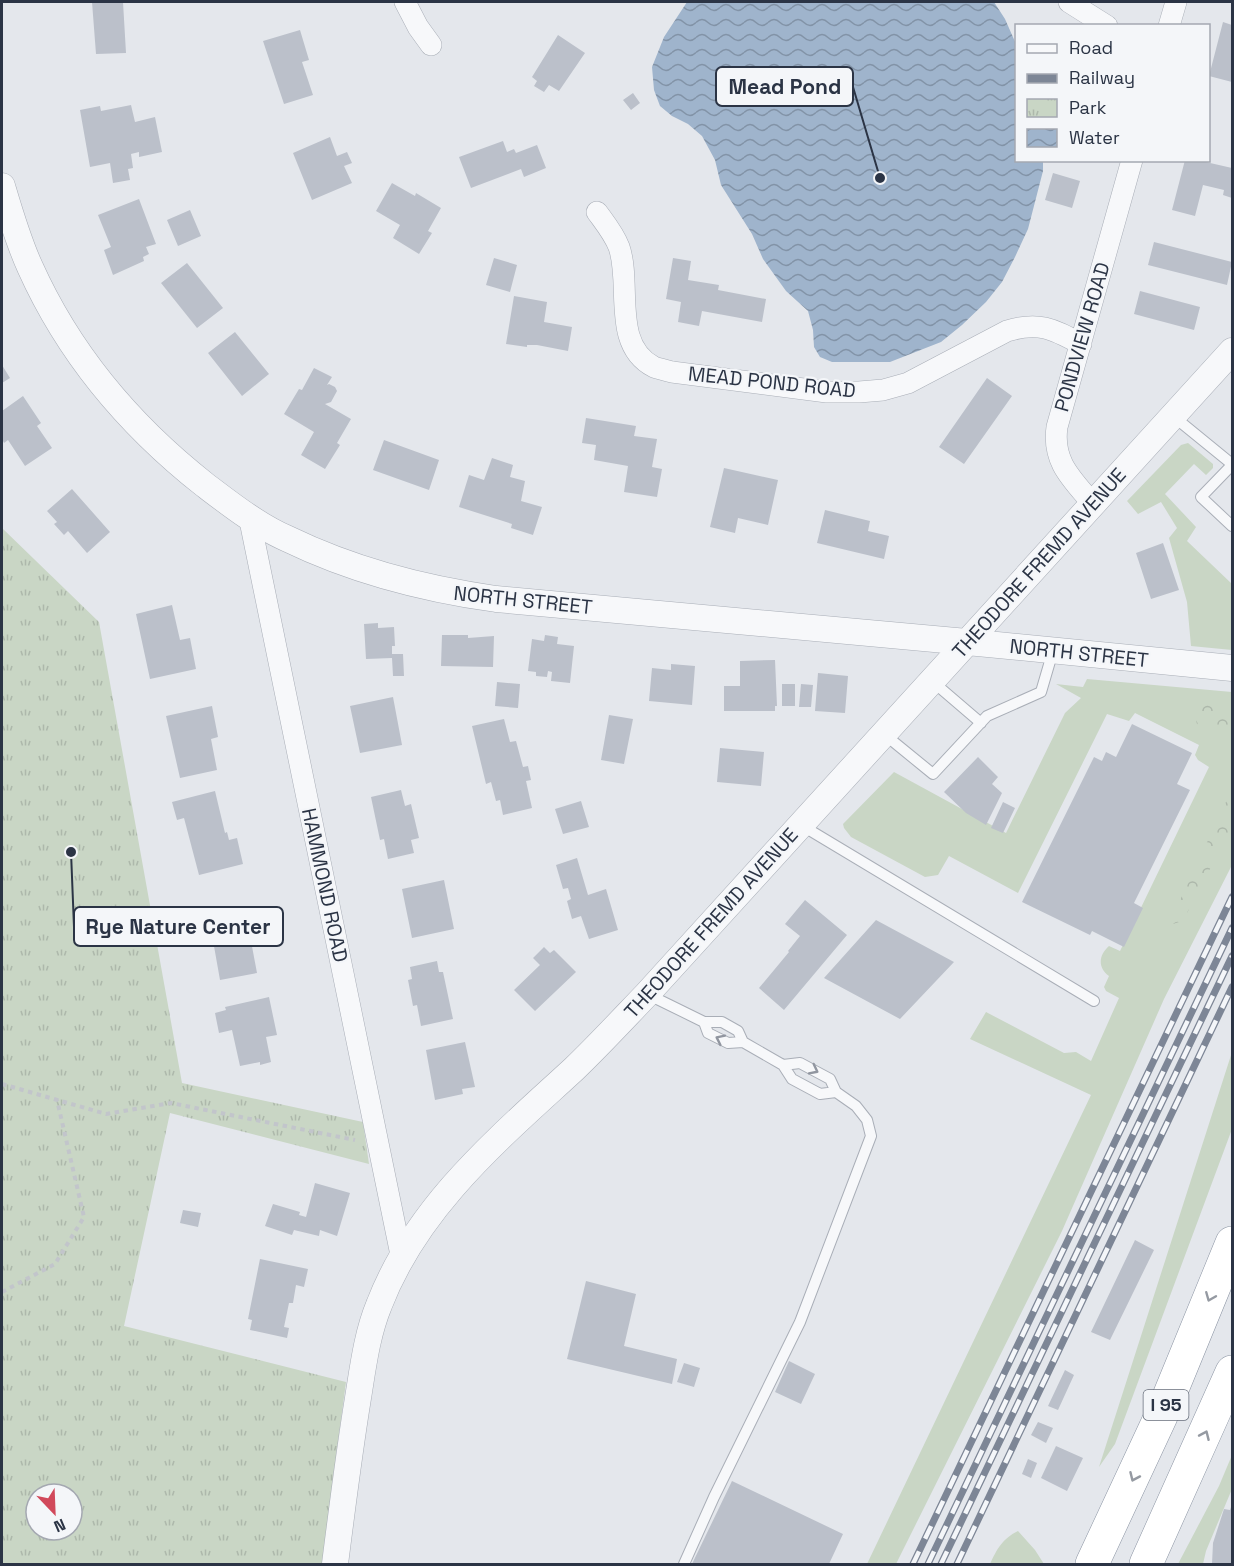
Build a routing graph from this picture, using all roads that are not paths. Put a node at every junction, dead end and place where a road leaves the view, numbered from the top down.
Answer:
1 (405, 2) edge
2 (1069, 2) edge
3 (1176, 2) edge
4 (1104, 24) edge
5 (1170, 24) edge
6 (431, 45) dead end
7 (1131, 162) edge
8 (2, 186) edge
9 (597, 212) dead end
10 (1081, 344) junction
11 (1233, 351) edge
12 (1173, 416) junction
13 (1233, 465) edge
14 (1093, 504) junction
15 (249, 516) junction
16 (1233, 526) edge
17 (967, 642) junction
18 (1053, 650) junction
19 (1233, 668) edge
20 (932, 681) junction
21 (981, 723) junction
22 (884, 733) junction
23 (800, 825) junction
24 (647, 994) junction
25 (1094, 1001) dead end
26 (704, 1022) junction
27 (743, 1042) junction
28 (783, 1065) junction
29 (836, 1092) junction
30 (1233, 1243) edge
31 (402, 1255) junction
32 (1233, 1372) edge
33 (335, 1564) edge
34 (684, 1564) edge
35 (1092, 1564) edge
36 (1146, 1564) edge

1 - 6 street
2 - 4 street
3 - 5 street
7 - 10 street, PONDVIEW ROAD
8 - 15 street, NORTH STREET
9 - 10 street, MEAD POND ROAD
10 - 14 street, PONDVIEW ROAD
11 - 12 street, THEODORE FREMD AVENUE
12 - 13 lane
12 - 14 street, THEODORE FREMD AVENUE
13 - 16 lane
14 - 17 street, THEODORE FREMD AVENUE
15 - 17 street, NORTH STREET
15 - 31 street, HAMMOND ROAD
17 - 18 street, NORTH STREET
17 - 20 street, THEODORE FREMD AVENUE
18 - 19 street, NORTH STREET
18 - 21 lane
20 - 21 lane
20 - 22 street, THEODORE FREMD AVENUE
21 - 22 lane
22 - 23 street, THEODORE FREMD AVENUE
23 - 24 street, THEODORE FREMD AVENUE
23 - 25 lane
24 - 26 lane
24 - 31 street, THEODORE FREMD AVENUE
26 - 27 lane
27 -> 26 lane
27 - 28 lane
28 - 29 lane
28 -> 29 lane
29 - 34 lane
30 -> 35 highway, I 95
31 - 33 street, THEODORE FREMD AVENUE
36 -> 32 highway, I 95

